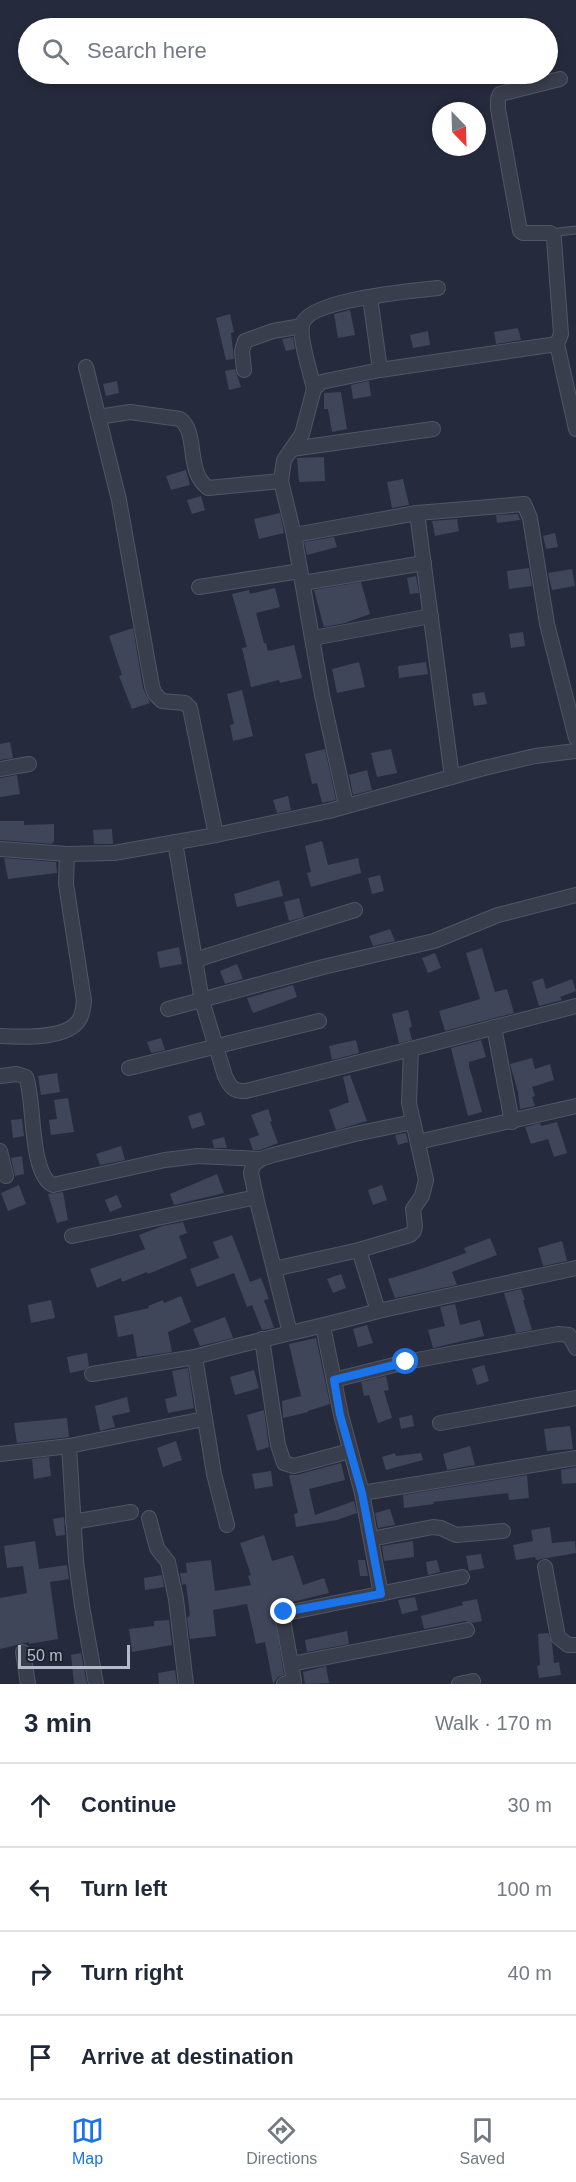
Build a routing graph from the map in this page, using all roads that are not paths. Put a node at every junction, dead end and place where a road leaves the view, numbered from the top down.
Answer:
1 (538, 84) edge
2 (576, 230) edge
3 (550, 233) junction
4 (438, 288) dead end
5 (370, 297) junction
6 (302, 326) junction
7 (557, 345) junction
8 (86, 367) dead end
9 (244, 370) dead end
10 (380, 370) junction
11 (314, 389) junction
12 (98, 417) junction
13 (433, 429) dead end
14 (576, 429) edge
15 (292, 449) junction
16 (280, 481) junction
17 (417, 513) junction
18 (294, 535) junction
19 (424, 563) junction
20 (302, 577) junction
21 (199, 587) dead end
22 (431, 616) junction
23 (313, 638) junction
24 (576, 738) edge
25 (576, 751) edge
26 (29, 764) dead end
27 (0, 769) edge
28 (452, 777) junction
29 (346, 805) junction
30 (216, 836) junction
31 (175, 842) junction
32 (0, 849) edge
33 (67, 854) junction
34 (576, 895) edge
35 (355, 910) dead end
36 (195, 960) junction
37 (202, 1001) junction
38 (576, 1006) edge
39 (168, 1009) dead end
40 (319, 1021) dead end
41 (494, 1027) junction
42 (0, 1036) edge
43 (215, 1047) junction
44 (411, 1049) junction
45 (129, 1068) dead end
46 (0, 1076) edge
47 (576, 1106) edge
48 (413, 1122) junction
49 (512, 1122) junction
50 (418, 1143) junction
51 (0, 1151) edge
52 (261, 1160) junction
53 (6, 1176) dead end
54 (256, 1197) junction
55 (72, 1236) dead end
56 (359, 1250) junction
57 (576, 1268) edge
58 (274, 1269) junction
59 (378, 1311) junction
60 (323, 1326) junction
61 (290, 1333) junction
62 (262, 1339) junction
63 (576, 1348) edge
64 (195, 1357) junction
65 (92, 1374) dead end
66 (334, 1380) junction
67 (576, 1398) edge
68 (204, 1419) junction
69 (440, 1423) dead end
70 (69, 1446) junction
71 (350, 1451) junction
72 (0, 1454) edge
73 (576, 1458) edge
74 (362, 1493) junction
75 (130, 1512) dead end
76 (149, 1518) dead end
77 (73, 1522) junction
78 (227, 1525) dead end
79 (503, 1531) dead end
80 (371, 1539) junction
81 (545, 1567) dead end
82 (462, 1577) dead end
83 (381, 1594) junction
84 (467, 1630) dead end
85 (576, 1645) edge
86 (23, 1652) dead end
87 (291, 1664) junction
88 (473, 1681) dead end
89 (290, 1683) edge
90 (28, 1684) edge
91 (96, 1684) edge
92 (186, 1684) edge
93 (459, 1684) edge

1 - 3 street
2 - 3 lane
3 - 7 street
4 - 5 street
5 - 6 street
5 - 10 street
6 - 9 street
6 - 11 street
7 - 10 street
7 - 14 street
8 - 12 street
10 - 11 street
11 - 15 street
12 - 16 street
12 - 30 street
13 - 15 street
15 - 16 street
16 - 18 street
17 - 18 street
17 - 19 street
17 - 24 street
18 - 20 street
19 - 20 street
19 - 22 street
20 - 21 street
20 - 23 street
22 - 23 street
22 - 28 street
23 - 29 street
25 - 28 street
26 - 27 street
28 - 29 street
29 - 30 street
30 - 31 street
31 - 33 street
31 - 36 street
32 - 33 street
33 - 42 street
34 - 37 street
35 - 36 street
36 - 37 street
37 - 39 street
37 - 43 street
38 - 41 street
40 - 43 street
41 - 44 street
41 - 49 street
43 - 44 street
43 - 45 street
44 - 48 street
46 - 52 street
47 - 49 street
48 - 50 street
48 - 52 street
49 - 50 street
50 - 56 street
51 - 53 street
52 - 54 street
54 - 55 street
54 - 58 street
56 - 58 street
56 - 59 street
57 - 59 street
58 - 61 street
59 - 60 street
60 - 61 street
60 - 66 street
61 - 62 street
62 - 64 street
62 - 71 street
63 - 66 street
64 - 65 street
64 - 68 street
66 - 71 street
67 - 69 street
68 - 70 street
68 - 78 street
70 - 72 street
70 - 77 street
71 - 74 street
73 - 74 street
74 - 80 street
75 - 77 street
76 - 92 street
77 - 91 street
79 - 80 street
80 - 83 street
81 - 85 street
82 - 83 street
83 - 87 street
84 - 87 street
86 - 90 street
87 - 89 street
88 - 93 street

